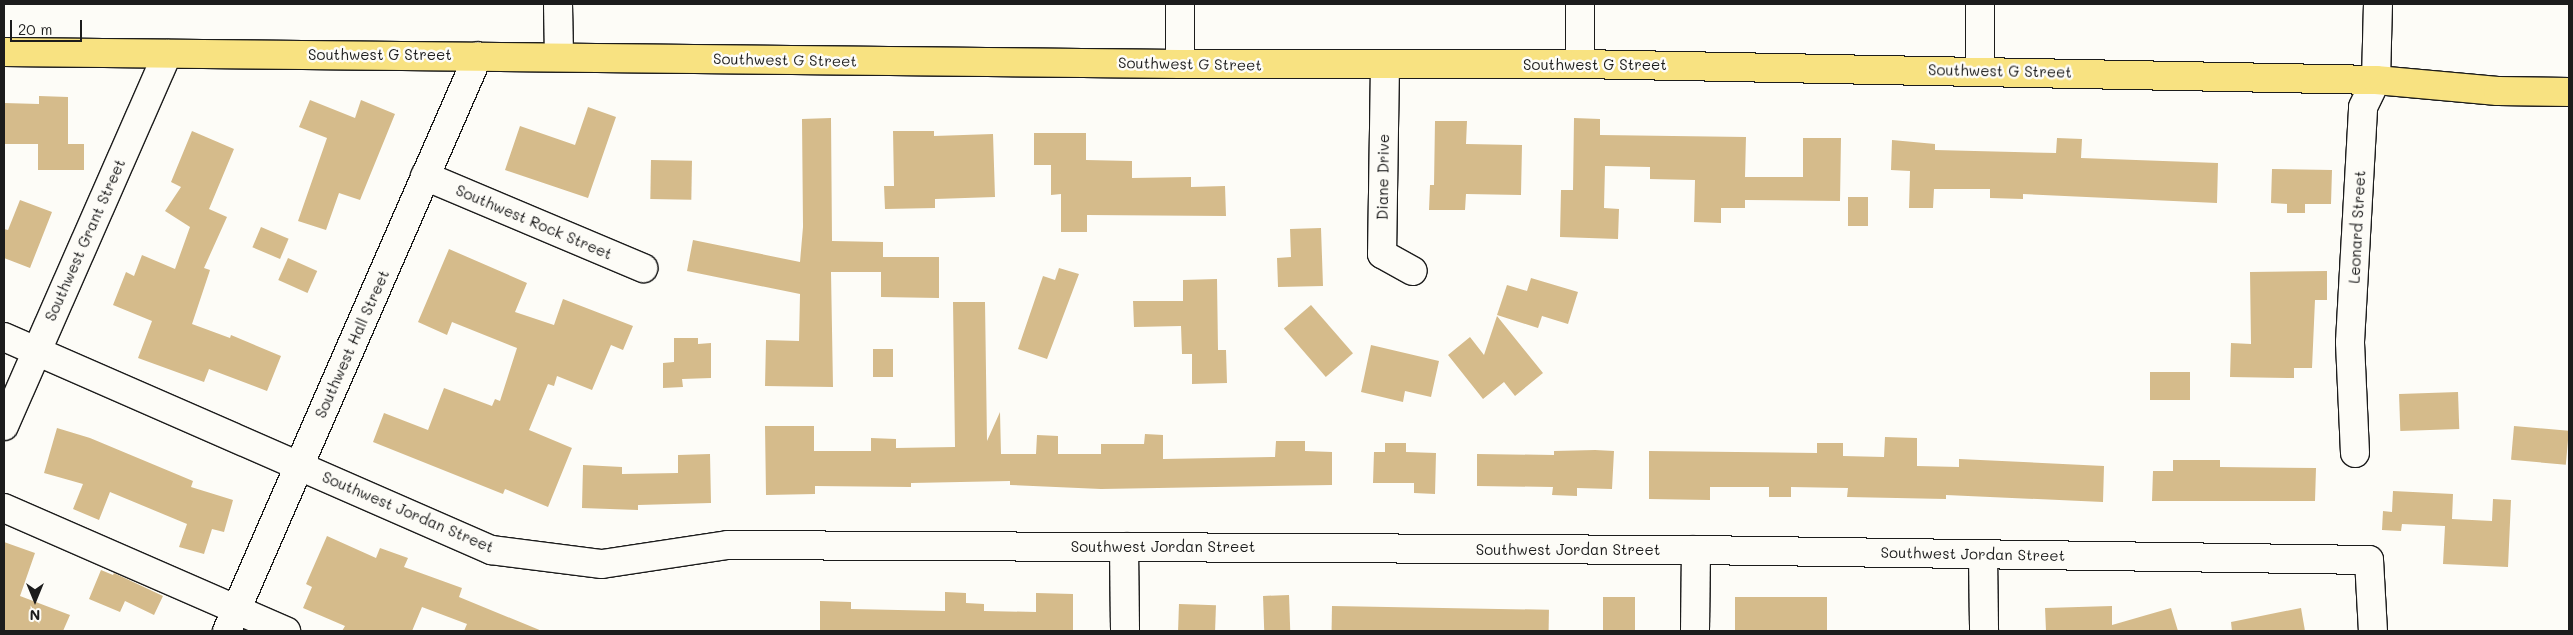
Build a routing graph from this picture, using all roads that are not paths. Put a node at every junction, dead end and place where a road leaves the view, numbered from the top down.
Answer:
1 (558, 4) edge
2 (1180, 4) edge
3 (1580, 4) edge
4 (1980, 4) edge
5 (2378, 4) edge
6 (4, 52) edge
7 (167, 54) junction
8 (478, 56) junction
9 (559, 57) junction
10 (1180, 64) junction
11 (1580, 64) junction
12 (1386, 65) junction
13 (1980, 70) junction
14 (2376, 80) junction
15 (2569, 92) edge
16 (425, 176) junction
17 (643, 268) dead end
18 (1413, 271) dead end
19 (4, 337) edge
20 (36, 351) junction
21 (4, 426) edge
22 (2356, 453) dead end
23 (298, 466) junction
24 (4, 508) edge
25 (1124, 547) junction
26 (1696, 550) junction
27 (1983, 555) junction
28 (232, 620) edge
29 (286, 631) edge
30 (1125, 631) edge
31 (1695, 631) edge
32 (1984, 631) edge
33 (2373, 631) edge

1 - 9 street
2 - 10 street
3 - 11 street
4 - 13 street
5 - 14 street, Leonard Street
6 - 7 main road, Southwest G Street
7 - 8 main road, Southwest G Street
7 - 20 street, Southwest Grant Street
8 - 9 main road, Southwest G Street
8 - 16 street, Southwest Hall Street
9 - 10 main road, Southwest G Street
10 - 12 main road, Southwest G Street
11 - 12 main road, Southwest G Street
11 - 13 main road, Southwest G Street
12 - 18 street, Diane Drive
13 - 14 main road, Southwest G Street
14 - 15 main road, Southwest G Street
14 - 22 street, Leonard Street
16 - 17 street, Southwest Rock Street
16 - 23 street, Southwest Hall Street
19 - 20 street, Southwest Jordan Street
20 - 21 street, Southwest Grant Street
20 - 23 street, Southwest Jordan Street
23 - 25 street, Southwest Jordan Street
23 - 28 street, Southwest Hall Street
24 - 28 street
25 - 26 street, Southwest Jordan Street
25 - 30 street
26 - 27 street, Southwest Jordan Street
26 - 31 street
27 - 32 street
27 - 33 street, Southwest Jordan Street
28 - 29 street

